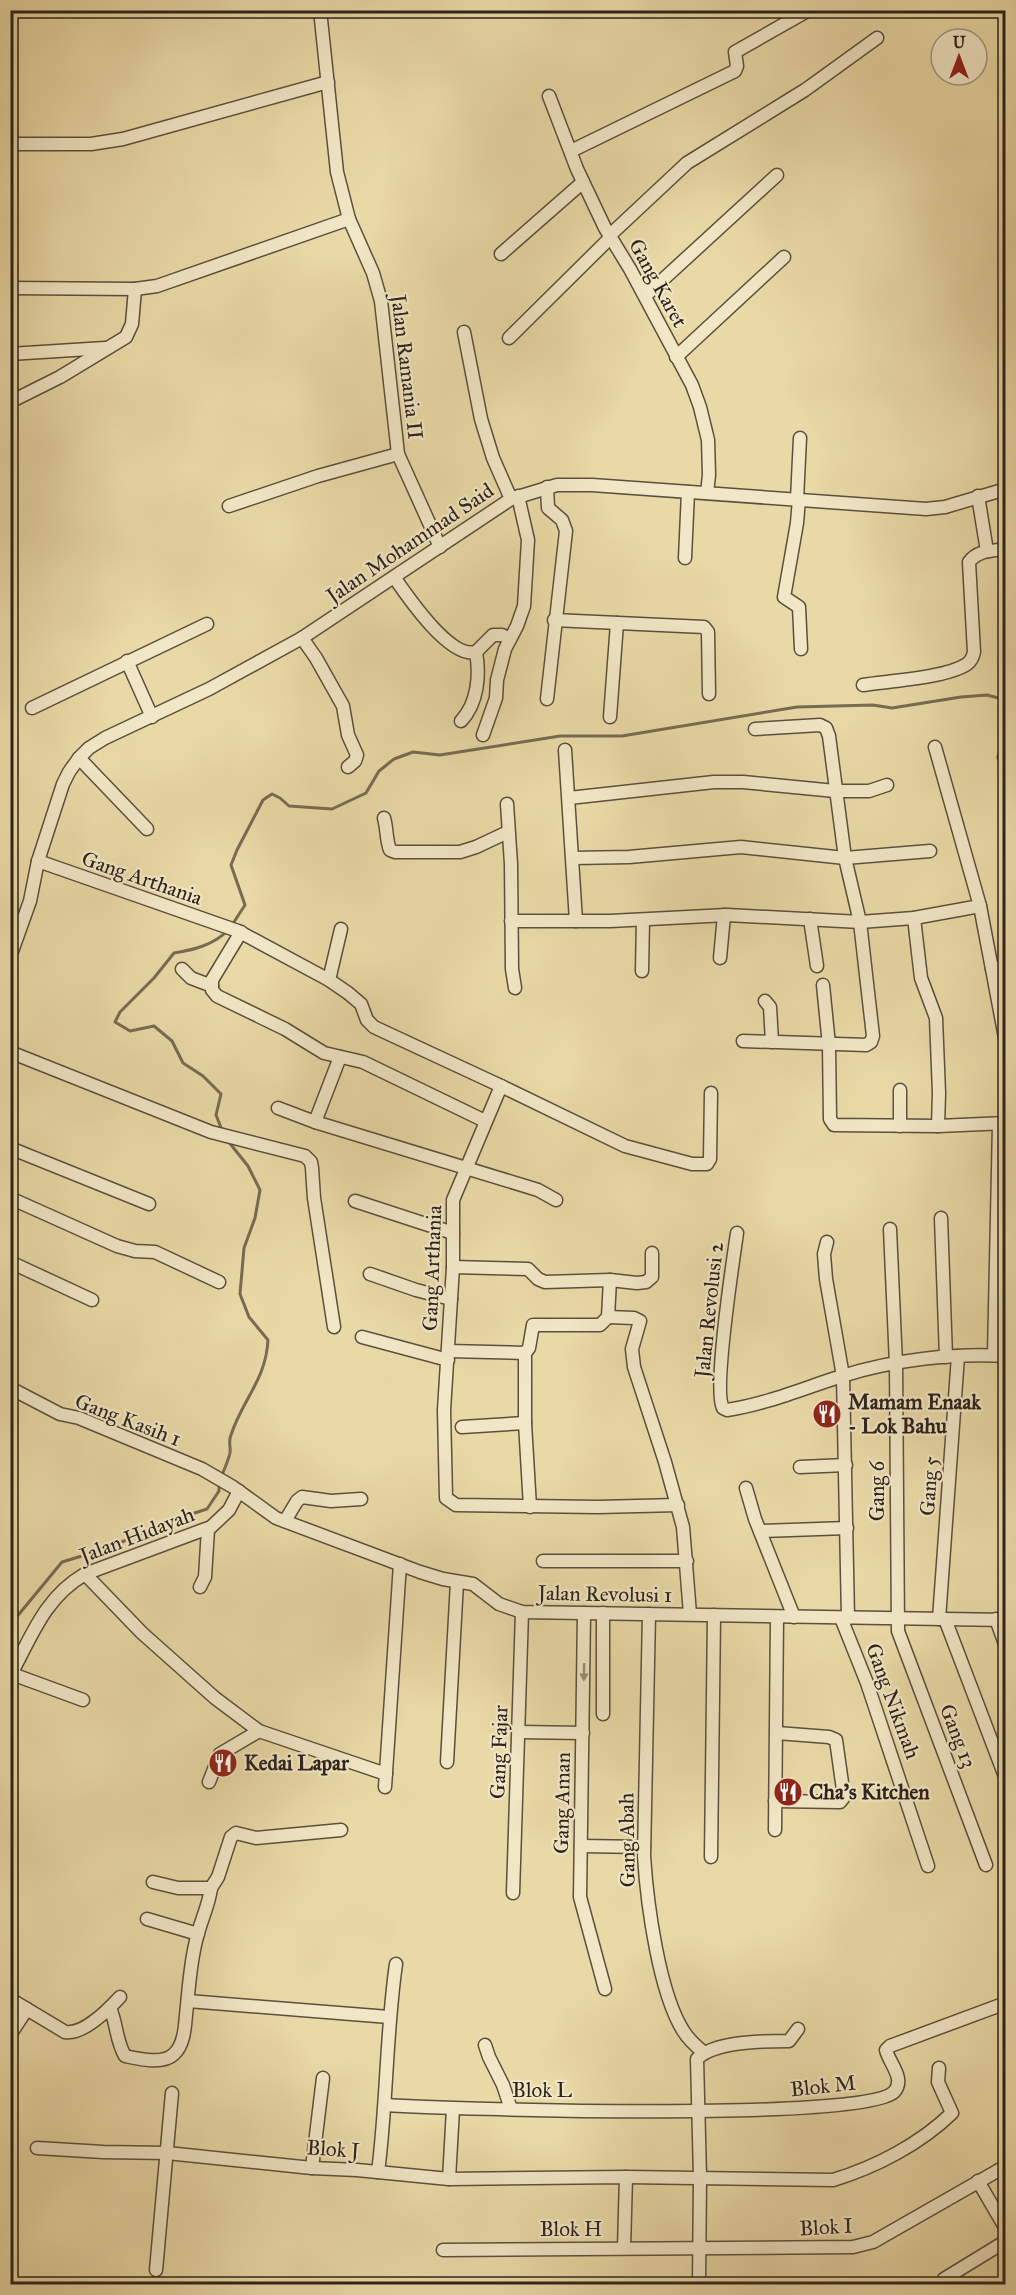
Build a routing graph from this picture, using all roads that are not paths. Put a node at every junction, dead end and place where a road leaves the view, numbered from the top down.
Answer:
1 (320, 10) edge
2 (809, 10) edge
3 (877, 38) dead end
4 (328, 82) junction
5 (549, 96) dead end
6 (14, 144) dead end
7 (571, 151) junction
8 (777, 175) dead end
9 (583, 182) junction
10 (349, 219) junction
11 (610, 237) junction
12 (501, 254) dead end
13 (784, 257) dead end
14 (10, 288) edge
15 (135, 289) junction
16 (645, 296) junction
17 (464, 333) dead end
18 (509, 338) dead end
19 (109, 348) junction
20 (10, 354) edge
21 (675, 357) junction
22 (10, 402) edge
23 (800, 438) dead end
24 (398, 454) junction
25 (552, 486) junction
26 (1005, 489) edge
27 (688, 492) junction
28 (707, 494) junction
29 (978, 496) junction
30 (515, 497) junction
31 (798, 499) junction
32 (229, 506) dead end
33 (440, 547) junction
34 (1005, 549) edge
35 (987, 551) junction
36 (685, 558) dead end
37 (394, 577) junction
38 (554, 620) junction
39 (617, 623) junction
40 (207, 624) dead end
41 (302, 638) junction
42 (510, 639) junction
43 (801, 649) dead end
44 (476, 652) junction
45 (128, 661) junction
46 (863, 685) dead end
47 (709, 694) dead end
48 (547, 699) dead end
49 (32, 708) dead end
50 (152, 717) junction
51 (610, 717) dead end
52 (461, 721) dead end
53 (755, 729) dead end
54 (483, 735) dead end
55 (935, 747) dead end
56 (565, 750) dead end
57 (80, 758) junction
58 (348, 767) dead end
59 (887, 785) dead end
60 (835, 790) junction
61 (569, 798) junction
62 (507, 804) dead end
63 (384, 818) dead end
64 (147, 829) dead end
65 (508, 832) junction
66 (930, 851) dead end
67 (573, 858) junction
68 (844, 858) junction
69 (38, 861) junction
70 (980, 906) junction
71 (724, 915) junction
72 (914, 918) junction
73 (810, 919) junction
74 (643, 920) junction
75 (511, 921) junction
76 (576, 921) junction
77 (860, 922) junction
78 (341, 929) dead end
79 (240, 932) junction
80 (10, 957) edge
81 (720, 958) dead end
82 (817, 966) dead end
83 (999, 968) edge
84 (182, 969) dead end
85 (642, 971) dead end
86 (329, 980) junction
87 (823, 984) dead end
88 (212, 986) junction
89 (515, 988) dead end
90 (765, 1001) dead end
91 (743, 1041) dead end
92 (772, 1042) junction
93 (1005, 1043) edge
94 (830, 1045) junction
95 (10, 1052) edge
96 (340, 1057) junction
97 (501, 1086) junction
98 (900, 1090) dead end
99 (711, 1093) dead end
100 (278, 1108) dead end
101 (485, 1121) junction
102 (315, 1122) junction
103 (1002, 1123) edge
104 (900, 1126) junction
105 (938, 1126) junction
106 (10, 1148) edge
107 (466, 1167) junction
108 (10, 1198) edge
109 (556, 1200) dead end
110 (355, 1201) dead end
111 (149, 1204) dead end
112 (941, 1218) dead end
113 (890, 1229) dead end
114 (453, 1233) junction
115 (736, 1233) dead end
116 (826, 1242) dead end
117 (652, 1253) dead end
118 (10, 1262) edge
119 (453, 1267) junction
120 (370, 1274) dead end
121 (610, 1280) junction
122 (219, 1282) dead end
123 (451, 1299) junction
124 (92, 1300) dead end
125 (608, 1317) junction
126 (334, 1328) dead end
127 (362, 1337) dead end
128 (525, 1353) junction
129 (448, 1355) junction
130 (1000, 1355) edge
131 (952, 1357) junction
132 (897, 1364) junction
133 (843, 1376) junction
134 (10, 1388) edge
135 (525, 1423) junction
136 (462, 1427) dead end
137 (846, 1465) junction
138 (800, 1467) dead end
139 (746, 1488) dead end
140 (236, 1489) junction
141 (361, 1499) dead end
142 (678, 1505) junction
143 (530, 1507) junction
144 (285, 1521) junction
145 (847, 1528) junction
146 (208, 1529) junction
147 (760, 1532) junction
148 (543, 1561) dead end
149 (687, 1561) junction
150 (400, 1564) junction
151 (85, 1574) junction
152 (457, 1582) junction
153 (200, 1587) dead end
154 (522, 1612) junction
155 (584, 1613) junction
156 (603, 1613) junction
157 (649, 1614) junction
158 (690, 1614) junction
159 (714, 1615) junction
160 (777, 1617) junction
161 (794, 1617) junction
162 (844, 1618) junction
163 (897, 1619) junction
164 (942, 1619) junction
165 (1000, 1620) edge
166 (1005, 1647) edge
167 (11, 1675) edge
168 (83, 1700) dead end
169 (603, 1714) dead end
170 (259, 1731) junction
171 (519, 1732) junction
172 (583, 1732) junction
173 (777, 1733) junction
174 (447, 1762) dead end
175 (1005, 1779) edge
176 (209, 1782) dead end
177 (775, 1801) junction
178 (341, 1830) dead end
179 (775, 1830) dead end
180 (581, 1846) junction
181 (644, 1847) junction
182 (711, 1857) dead end
183 (986, 1865) dead end
184 (928, 1866) dead end
185 (153, 1882) dead end
186 (212, 1888) junction
187 (513, 1893) dead end
188 (147, 1919) dead end
189 (198, 1934) junction
190 (396, 1964) dead end
191 (605, 1989) dead end
192 (120, 1997) dead end
193 (10, 1999) edge
194 (188, 2001) junction
195 (1005, 2003) edge
196 (110, 2008) junction
197 (27, 2009) junction
198 (389, 2017) junction
199 (798, 2030) dead end
200 (10, 2035) edge
201 (485, 2045) dead end
202 (700, 2056) junction
203 (939, 2068) dead end
204 (323, 2078) dead end
205 (172, 2093) dead end
206 (385, 2105) junction
207 (453, 2109) junction
208 (512, 2109) junction
209 (699, 2111) junction
210 (37, 2148) dead end
211 (167, 2153) junction
212 (1005, 2166) edge
213 (312, 2168) junction
214 (378, 2172) junction
215 (700, 2176) junction
216 (626, 2177) junction
217 (449, 2179) junction
218 (978, 2181) junction
219 (1005, 2229) edge
220 (1005, 2241) edge
221 (700, 2247) junction
222 (624, 2248) junction
223 (442, 2250) dead end
224 (156, 2270) dead end
225 (944, 2278) dead end
226 (699, 2284) edge

1 - 4 street, Jalan Ramania II
2 - 7 street
3 - 11 street
4 - 6 street
4 - 10 street, Jalan Ramania II
5 - 7 street, Gang Karet
7 - 9 street, Gang Karet
8 - 16 street
9 - 11 street, Gang Karet
9 - 12 street
10 - 15 street
10 - 24 street, Jalan Ramania II
11 - 16 street, Gang Karet
11 - 18 street
13 - 21 street
14 - 15 street
15 - 19 street
16 - 21 street, Gang Karet
17 - 30 street
19 - 20 street
19 - 22 street
21 - 28 street, Gang Karet
23 - 31 street
24 - 32 street
24 - 33 street, Jalan Ramania II
25 - 27 street, Jalan Mohammad Said
25 - 30 street, Jalan Mohammad Said
25 - 38 street
26 - 29 street, Jalan Mohammad Said
27 - 28 street, Jalan Mohammad Said
27 - 36 street
28 - 31 street, Jalan Mohammad Said
29 - 31 street, Jalan Mohammad Said
29 - 35 street
30 - 33 street, Jalan Mohammad Said
30 - 42 street
31 - 43 street
33 - 37 street, Jalan Mohammad Said
34 - 35 street
35 - 46 street
37 - 41 street, Jalan Mohammad Said
37 - 44 street
38 - 39 street
38 - 48 street
39 - 47 street
39 - 51 street
40 - 45 street
41 - 50 street, Jalan Mohammad Said
41 - 58 street
42 - 44 street
42 - 54 street
44 - 52 street
45 - 49 street
45 - 50 street
50 - 57 street, Jalan Mohammad Said
53 - 60 street
55 - 70 street
56 - 61 street
57 - 64 street
57 - 69 street, Jalan Mohammad Said
59 - 60 street
60 - 61 street
60 - 68 street
61 - 67 street
62 - 65 street
63 - 65 street
65 - 75 street
66 - 68 street
67 - 68 street
67 - 76 street
68 - 77 street
69 - 79 street, Gang Arthania
69 - 80 street, Jalan Mohammad Said
70 - 72 street
70 - 83 street
71 - 73 street
71 - 74 street
71 - 81 street
72 - 77 street
72 - 105 street
73 - 77 street
73 - 82 street
74 - 76 street
74 - 85 street
75 - 76 street
75 - 89 street
77 - 94 street
78 - 86 street
79 - 86 street, Gang Arthania
79 - 88 street
83 - 93 street
84 - 88 street
86 - 97 street, Gang Arthania
87 - 94 street
88 - 96 street
90 - 92 street
91 - 92 street
92 - 94 street
94 - 104 street
95 - 126 street
96 - 101 street
96 - 102 street
97 - 99 street
97 - 101 street, Gang Arthania
98 - 104 street
100 - 102 street
101 - 107 street, Gang Arthania
102 - 107 street
103 - 105 street
103 - 130 street
104 - 105 street
106 - 111 street
107 - 109 street
107 - 114 street, Gang Arthania
108 - 122 street
110 - 114 street
112 - 131 street, Gang 5
113 - 132 street, Gang 6
114 - 119 street, Gang Arthania
115 - 133 street, Jalan Revolusi 2
116 - 133 street
117 - 121 street
118 - 124 street
119 - 121 street
119 - 123 street, Gang Arthania
120 - 123 street
121 - 125 street
123 - 129 street, Gang Arthania
125 - 128 street
125 - 142 street
127 - 129 street
128 - 129 street
128 - 135 street
129 - 143 street, Gang Arthania
130 - 131 street, Jalan Revolusi 2
131 - 132 street, Jalan Revolusi 2
131 - 164 street, Gang 5
132 - 133 street, Jalan Revolusi 2
132 - 163 street, Gang 6
133 - 137 street
134 - 140 street, Gang Kasih 1
135 - 136 street
135 - 143 street
137 - 138 street
137 - 145 street
139 - 147 street
140 - 144 street, Jalan Revolusi 1
140 - 146 street, Jalan Hidayah
141 - 144 street
142 - 143 street, Gang Arthania
142 - 149 street
144 - 150 street, Jalan Revolusi 1
145 - 147 street
145 - 162 street
146 - 151 street, Jalan Hidayah
146 - 153 street
147 - 161 street
148 - 149 street
149 - 158 street
150 - 152 street, Jalan Revolusi 1
150 - 170 street
151 - 167 street, Jalan Hidayah
151 - 170 street
152 - 154 street, Jalan Revolusi 1
152 - 174 street
154 - 155 street, Jalan Revolusi 1
154 - 171 street, Gang Fajar
155 - 156 street, Jalan Revolusi 1
155 -> 172 street, Gang Aman
156 - 157 street, Jalan Revolusi 1
156 - 169 street
157 - 158 street, Jalan Revolusi 1
157 - 181 street, Gang Abah
158 - 159 street, Jalan Revolusi 1
159 - 160 street, Jalan Revolusi 1
159 - 182 street
160 - 161 street, Jalan Revolusi 1
160 - 173 street
161 - 162 street, Jalan Revolusi 1
162 - 163 street, Jalan Revolusi 1
162 - 184 street, Gang Nikmah
163 - 164 street, Jalan Revolusi 1
163 - 183 street, Gang 13
164 - 165 street, Jalan Revolusi 1
164 - 175 street, Gang 13
165 - 166 street
167 - 168 street
170 - 176 street
171 - 172 street
171 - 187 street, Gang Fajar
172 - 180 street, Gang Aman
173 - 177 street
173 - 177 street
177 - 179 street
178 - 186 street
180 - 181 street
180 - 191 street, Gang Aman
181 - 202 street, Gang Abah
185 - 186 street
186 - 189 street
188 - 189 street
189 - 194 street
190 - 198 street
192 - 196 street
193 - 197 street
194 - 196 street
194 - 198 street
195 - 209 street, Blok M
196 - 197 street
197 - 200 street
198 - 206 street
199 - 202 street
201 - 208 street
202 - 209 street
203 - 215 street, Blok J
204 - 213 street
205 - 211 street
206 - 207 street, Blok L
206 - 214 street
207 - 208 street, Blok L
207 - 217 street
208 - 209 street, Blok L
209 - 215 street
210 - 211 street, Blok J
211 - 213 street, Blok J
211 - 224 street
212 - 218 street, Blok I
213 - 214 street, Blok J
214 - 217 street, Blok J
215 - 216 street, Blok J
215 - 221 street
216 - 217 street, Blok J
216 - 222 street
218 - 219 street
218 - 221 street, Blok I
220 - 225 street
221 - 222 street, Blok H
221 - 226 street
222 - 223 street, Blok H

